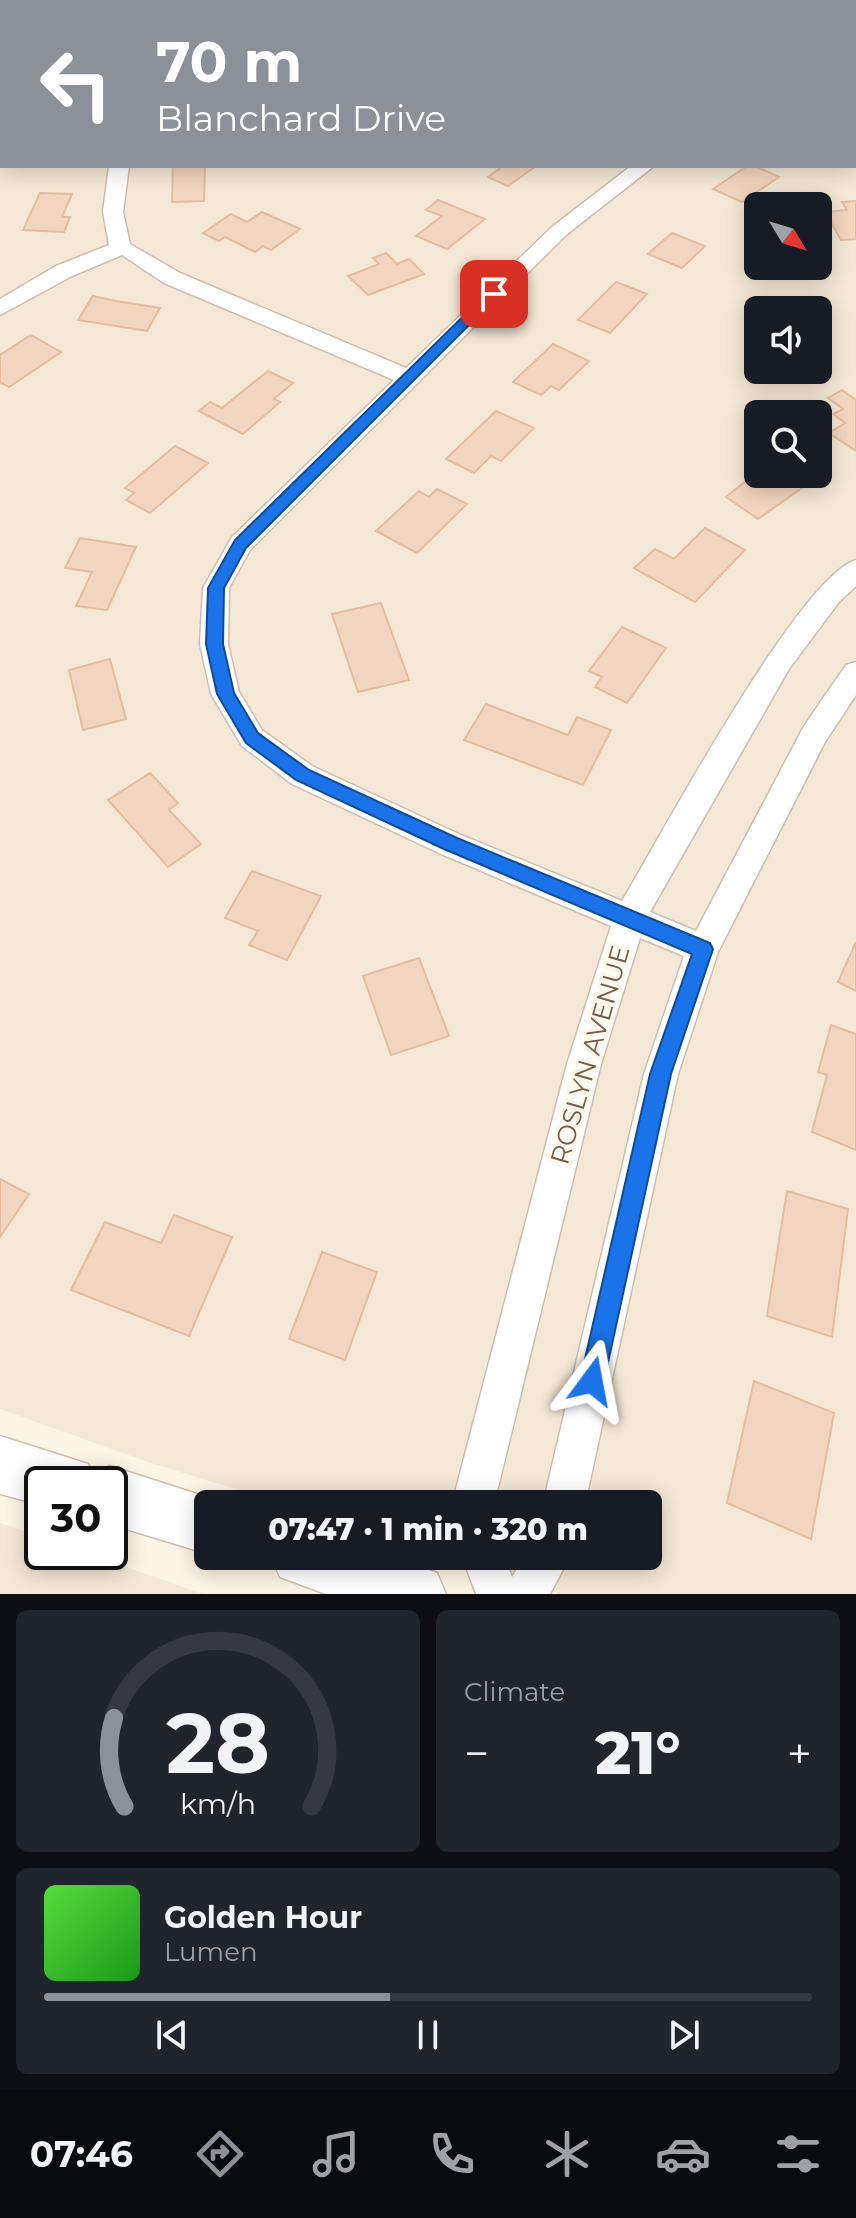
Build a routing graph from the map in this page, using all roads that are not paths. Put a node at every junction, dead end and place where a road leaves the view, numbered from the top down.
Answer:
1 (118, 168) edge
2 (641, 168) edge
3 (120, 248) junction
4 (0, 308) edge
5 (407, 377) junction
6 (856, 570) edge
7 (856, 673) edge
8 (630, 917) junction
9 (703, 949) junction
10 (0, 1465) edge
11 (24, 1472) edge
12 (477, 1490) edge
13 (567, 1490) edge
14 (128, 1501) edge
15 (194, 1521) edge
16 (343, 1570) edge
17 (488, 1570) edge
18 (541, 1570) edge
19 (416, 1594) edge
20 (497, 1594) edge
21 (526, 1594) edge

1 - 3 street
2 - 5 street
3 - 4 street
3 - 5 street
5 - 8 street
6 - 8 street, ROSLYN AVENUE
7 - 9 street
8 - 9 street
8 - 12 street, ROSLYN AVENUE
9 - 13 street
10 - 11 main road
14 - 15 main road
16 - 19 main road
17 - 20 street
18 - 21 street

